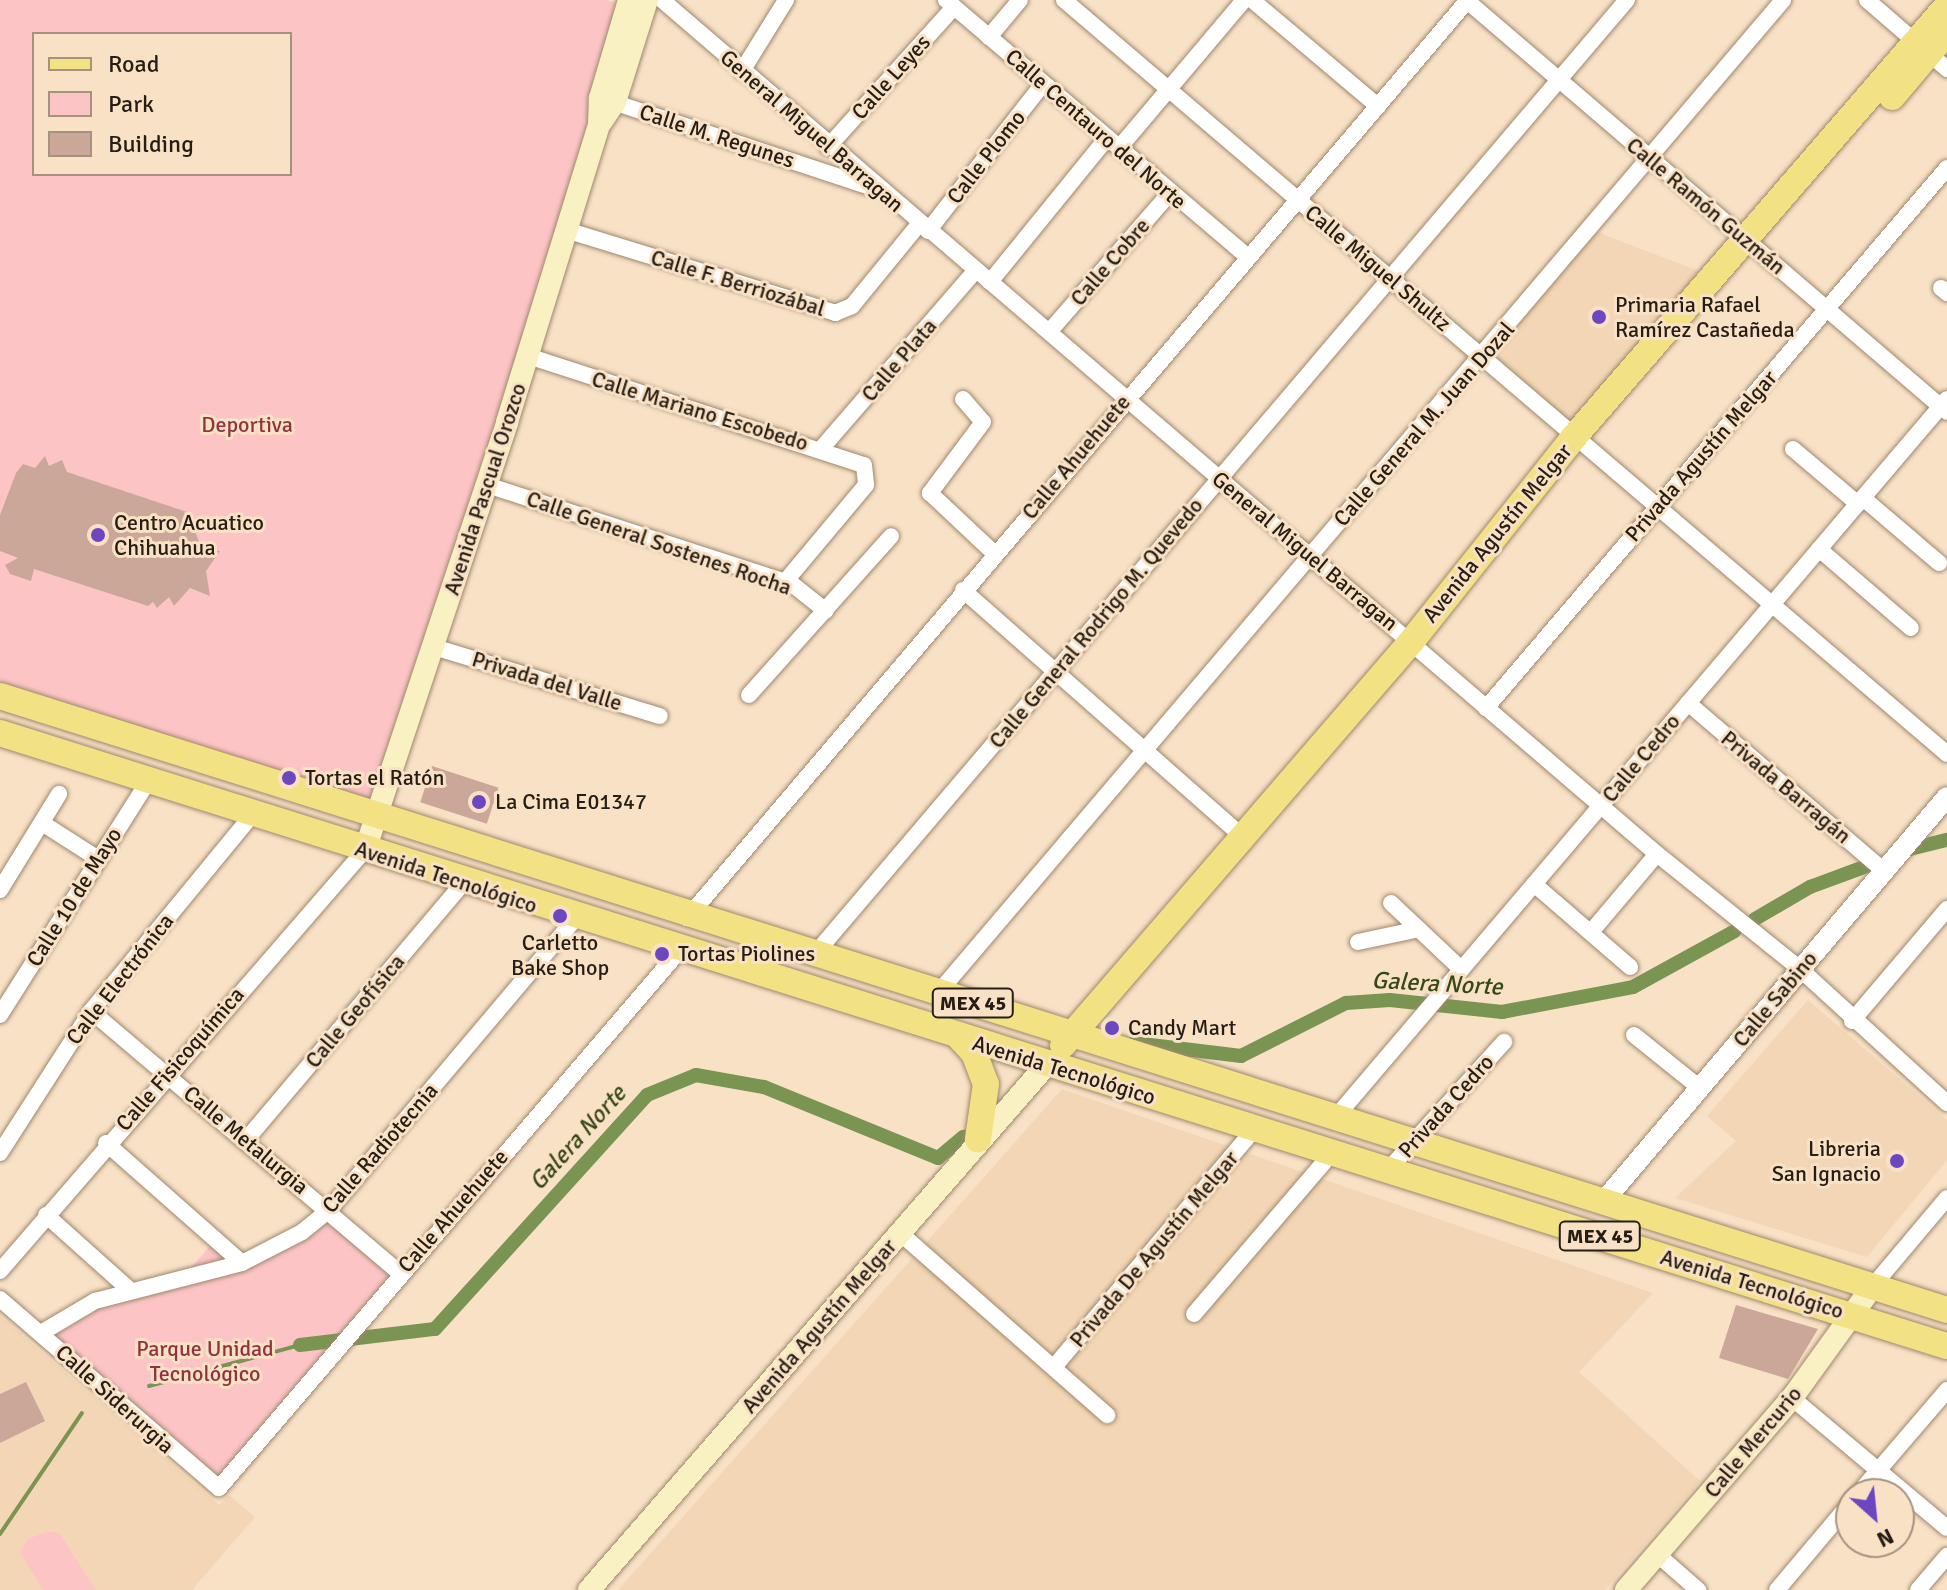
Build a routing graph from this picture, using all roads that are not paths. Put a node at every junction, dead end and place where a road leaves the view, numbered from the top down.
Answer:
1 (629, 0) edge
2 (647, 0) edge
3 (662, 0) edge
4 (786, 0) edge
5 (1020, 0) edge
6 (1064, 0) edge
7 (1244, 0) edge
8 (1252, 0) edge
9 (1467, 0) edge
10 (1627, 0) edge
11 (1783, 0) edge
12 (1867, 0) edge
13 (950, 3) edge
14 (1947, 6) edge
15 (1947, 32) edge
16 (989, 37) junction
17 (1931, 55) edge
18 (742, 71) junction
19 (1559, 79) junction
20 (1043, 84) junction
21 (1169, 89) junction
22 (607, 100) junction
23 (1378, 106) junction
24 (1113, 143) junction
25 (828, 147) junction
26 (1649, 158) junction
27 (1947, 168) edge
28 (879, 190) junction
29 (1170, 193) junction
30 (1298, 201) junction
31 (924, 227) junction
32 (566, 230) junction
33 (1755, 246) junction
34 (1248, 257) junction
35 (976, 270) junction
36 (1390, 278) junction
37 (990, 282) junction
38 (1827, 309) junction
39 (1049, 332) junction
40 (528, 356) junction
41 (1484, 357) junction
42 (1126, 398) junction
43 (963, 399) dead end
44 (1945, 406) edge
45 (1581, 442) junction
46 (821, 449) junction
47 (1793, 449) dead end
48 (1220, 479) junction
49 (487, 485) junction
50 (1860, 501) junction
51 (1657, 508) junction
52 (891, 536) dead end
53 (1819, 549) junction
54 (994, 553) junction
55 (1310, 556) junction
56 (1939, 563) dead end
57 (785, 582) junction
58 (963, 590) junction
59 (1772, 605) junction
60 (826, 611) junction
61 (1911, 628) dead end
62 (434, 647) junction
63 (1417, 647) junction
64 (1055, 672) junction
65 (749, 695) dead end
66 (0, 696) edge
67 (1688, 703) junction
68 (1486, 708) junction
69 (660, 716) dead end
70 (0, 733) edge
71 (1144, 751) junction
72 (1947, 754) edge
73 (149, 780) junction
74 (59, 794) dead end
75 (1947, 797) edge
76 (1601, 806) junction
77 (253, 814) junction
78 (377, 818) junction
79 (42, 823) junction
80 (1241, 835) junction
81 (365, 850) junction
82 (1657, 854) junction
83 (97, 858) junction
84 (1884, 871) junction
85 (463, 883) junction
86 (1534, 884) junction
87 (0, 890) edge
88 (1391, 903) dead end
89 (1947, 909) edge
90 (576, 918) junction
91 (687, 918) junction
92 (1419, 929) junction
93 (1591, 932) junction
94 (1358, 942) dead end
95 (681, 949) junction
96 (815, 954) junction
97 (1630, 967) dead end
98 (1461, 969) junction
99 (1800, 969) junction
100 (938, 993) junction
101 (91, 1011) junction
102 (1110, 1012) junction
103 (0, 1015) edge
104 (1852, 1021) junction
105 (1081, 1035) junction
106 (1634, 1035) dead end
107 (960, 1038) junction
108 (1504, 1042) dead end
109 (1124, 1049) junction
110 (1049, 1062) junction
111 (168, 1073) junction
112 (1700, 1088) junction
113 (1947, 1103) edge
114 (1335, 1118) junction
115 (1253, 1131) junction
116 (978, 1139) junction
117 (246, 1140) junction
118 (1412, 1142) junction
119 (106, 1143) junction
120 (0, 1153) edge
121 (1332, 1153) junction
122 (1388, 1170) junction
123 (1947, 1198) edge
124 (1603, 1202) junction
125 (329, 1210) junction
126 (46, 1215) junction
127 (900, 1233) junction
128 (242, 1263) junction
129 (0, 1271) edge
130 (399, 1272) junction
131 (1872, 1287) junction
132 (131, 1291) junction
133 (0, 1299) edge
134 (1947, 1310) edge
135 (1194, 1314) dead end
136 (1854, 1316) junction
137 (41, 1333) junction
138 (1947, 1346) edge
139 (1054, 1367) junction
140 (1947, 1390) edge
141 (1792, 1398) junction
142 (1107, 1415) dead end
143 (1880, 1468) junction
144 (229, 1477) joint
145 (1872, 1478) edge
146 (1835, 1521) edge
147 (1947, 1528) edge
148 (1657, 1554) junction
149 (1947, 1556) edge
150 (589, 1590) edge
151 (1626, 1590) edge
152 (1698, 1590) edge
153 (1777, 1590) edge
154 (1918, 1590) edge

1 - 22 main road, Avenida Pascual Orozco
2 - 22 main road, Avenida Pascual Orozco
3 - 18 street, General Miguel Barragan
4 - 18 street
5 - 16 street
6 - 21 street, Calle Miguel Shultz
7 - 21 street
8 - 23 street
9 - 19 street, Calle Ramón Guzmán
9 - 23 street, Calle Ahuehuete
10 - 19 street, Calle General Rodrigo M. Quevedo
11 - 26 street, Calle General M. Juan Dozal
12 - 17 street
13 - 16 street, Calle Centauro del Norte
13 - 25 street, Calle Leyes
14 - 17 main road, Avenida Agustín Melgar
15 - 17 main road, Avenida Agustín Melgar
16 - 20 street, Calle Centauro del Norte
17 - 33 main road, Avenida Agustín Melgar
18 - 25 street, General Miguel Barragan
19 - 26 street, Calle Ramón Guzmán
19 - 36 street, Calle General Rodrigo M. Quevedo
20 - 24 street, Calle Centauro del Norte
20 - 31 street, Calle Plomo
21 - 24 street
21 - 30 street, Calle Miguel Shultz
22 - 28 street, Calle M. Regunes
22 - 32 main road, Avenida Pascual Orozco
23 - 30 street, Calle Ahuehuete
24 - 29 street, Calle Centauro del Norte
24 - 37 street
25 - 28 street, General Miguel Barragan
26 - 33 street, Calle Ramón Guzmán
26 - 41 street, Calle General M. Juan Dozal
27 - 38 street, Privada Agustín Melgar
28 - 31 street, General Miguel Barragan
29 - 34 street, Calle Centauro del Norte
29 - 39 street, Calle Cobre
30 - 34 street, Calle Ahuehuete
30 - 36 street, Calle Miguel Shultz
31 - 32 street, Calle F. Berriozábal
31 - 35 street, General Miguel Barragan
32 - 40 main road, Avenida Pascual Orozco
33 - 38 street, Calle Ramón Guzmán
33 - 45 main road, Avenida Agustín Melgar
34 - 42 street, Calle Ahuehuete
35 - 37 street, General Miguel Barragan
35 - 46 street, Calle Plata
36 - 41 street, Calle Miguel Shultz
36 - 48 street, Calle General Rodrigo M. Quevedo
37 - 39 street, General Miguel Barragan
38 - 44 street, Calle Ramón Guzmán
38 - 51 street, Privada Agustín Melgar
39 - 42 street, General Miguel Barragan
40 - 46 street, Calle Mariano Escobedo
40 - 49 main road, Avenida Pascual Orozco
41 - 45 street, Calle Miguel Shultz
41 - 55 street, Calle General M. Juan Dozal
42 - 48 street, General Miguel Barragan
42 - 54 street, Calle Ahuehuete
43 - 54 street
44 - 50 street, Calle Cedro
45 - 51 street, Calle Miguel Shultz
45 - 63 main road, Avenida Agustín Melgar
46 - 57 street, Calle Mariano Escobedo
47 - 50 street
48 - 55 street, General Miguel Barragan
48 - 64 street, Calle General Rodrigo M. Quevedo
49 - 57 street, Calle General Sostenes Rocha
49 - 62 main road, Avenida Pascual Orozco
50 - 53 street, Calle Cedro
50 - 56 street
51 - 59 street, Calle Miguel Shultz
51 - 68 street, Privada Agustín Melgar
52 - 60 street
53 - 59 street, Calle Cedro
53 - 61 street
54 - 58 street, Calle Ahuehuete
55 - 63 street, General Miguel Barragan
55 - 71 street, Calle General M. Juan Dozal
57 - 60 street, Calle General Sostenes Rocha
58 - 64 street
58 - 91 street, Calle Ahuehuete
59 - 67 street, Calle Cedro
59 - 72 street, Calle Miguel Shultz
60 - 65 street
62 - 69 street, Privada del Valle
62 - 78 main road, Avenida Pascual Orozco
63 - 68 street, General Miguel Barragan
63 - 80 main road, Avenida Agustín Melgar
63 - 102 main road, Avenida Agustín Melgar
64 - 71 street
64 - 96 street, Calle General Rodrigo M. Quevedo
66 - 78 main road, Avenida Tecnológico / MEX 45
67 - 76 street, Calle Cedro
67 - 84 street, Privada Barragán
68 - 76 street, General Miguel Barragan
70 - 73 main road, Avenida Tecnológico / MEX 45
71 - 80 street
71 - 100 street, Calle General M. Juan Dozal
73 - 77 main road, Avenida Tecnológico / MEX 45
73 - 83 street, Calle 10 de Mayo
74 - 79 street
75 - 84 street, Calle Sabino
76 - 82 street, General Miguel Barragan
76 - 86 street, Calle Cedro
77 - 81 main road, Avenida Tecnológico / MEX 45
77 - 101 street, Calle Electrónica
78 - 81 main road, Avenida Pascual Orozco
78 - 91 main road, Avenida Tecnológico / MEX 45
79 - 83 street
79 - 87 street
80 - 105 main road, Avenida Agustín Melgar
81 - 85 main road, Avenida Tecnológico / MEX 45
81 - 111 street, Calle Fisicoquímica
82 - 93 street
82 - 99 street, General Miguel Barragan
83 - 103 street, Calle 10 de Mayo
84 - 99 street, Calle Sabino
85 - 90 main road, Avenida Tecnológico / MEX 45
85 - 117 street, Calle Geofísica
86 - 93 street
86 - 98 street, Calle Cedro
88 - 92 street
89 - 104 street
90 - 95 main road, Avenida Tecnológico / MEX 45
90 - 125 street, Calle Radiotecnia
91 - 96 main road, Avenida Tecnológico / MEX 45
92 - 94 street
92 - 98 street
93 - 97 street
95 - 107 main road, Avenida Tecnológico / MEX 45
95 - 130 street, Calle Ahuehuete
96 - 100 main road, Avenida Tecnológico / MEX 45
98 - 114 street, Calle Cedro
99 - 104 street, General Miguel Barragan
99 - 112 street, Calle Sabino
100 - 105 main road, Avenida Tecnológico / MEX 45
101 - 111 street, Calle Metalurgia
101 - 120 street, Calle Electrónica
102 - 105 main road, Avenida Agustín Melgar
102 - 109 main road
104 - 113 street, General Miguel Barragan
105 - 109 main road, Avenida Tecnológico / MEX 45
105 - 110 main road, Avenida Agustín Melgar
106 - 112 street
107 - 110 main road, Avenida Tecnológico / MEX 45
107 - 116 main road
108 - 118 street, Privada Cedro
109 - 114 main road, Avenida Tecnológico / MEX 45
110 - 115 main road, Avenida Tecnológico / MEX 45
110 - 116 main road, Avenida Agustín Melgar
111 - 117 street, Calle Metalurgia
111 - 119 street, Calle Fisicoquímica
112 - 124 street, Calle Sabino
114 - 118 main road, Avenida Tecnológico / MEX 45
115 - 121 main road, Avenida Tecnológico / MEX 45
115 - 139 street, Privada De Agustín Melgar
116 - 127 main road, Avenida Agustín Melgar
117 - 125 street, Calle Metalurgia
118 - 122 street, Privada Cedro
118 - 124 main road, Avenida Tecnológico / MEX 45
119 - 126 street, Calle Fisicoquímica
119 - 128 street
121 - 122 main road, Avenida Tecnológico / MEX 45
121 - 135 street
122 - 136 main road, Avenida Tecnológico / MEX 45
123 - 131 street
124 - 131 main road, Avenida Tecnológico / MEX 45
125 - 128 street, Calle Radiotecnia
125 - 130 street, Calle Metalurgia
126 - 129 street, Calle Fisicoquímica
126 - 132 street
127 - 139 street
127 - 150 main road, Avenida Agustín Melgar
128 - 132 street, Calle Radiotecnia
130 - 144 street, Calle Ahuehuete
131 - 134 main road, Avenida Tecnológico / MEX 45
131 - 136 main road, Calle Mercurio
132 - 137 street, Calle Radiotecnia
133 - 137 street, Calle Siderurgia
136 - 138 main road, Avenida Tecnológico / MEX 45
136 - 141 main road, Calle Mercurio
137 - 144 street, Calle Siderurgia
139 - 142 street
140 - 143 street
141 - 143 street
141 - 148 main road, Calle Mercurio
143 - 145 street
143 - 147 street
146 - 153 street
148 - 151 main road, Calle Mercurio
148 - 152 street
149 - 154 street

